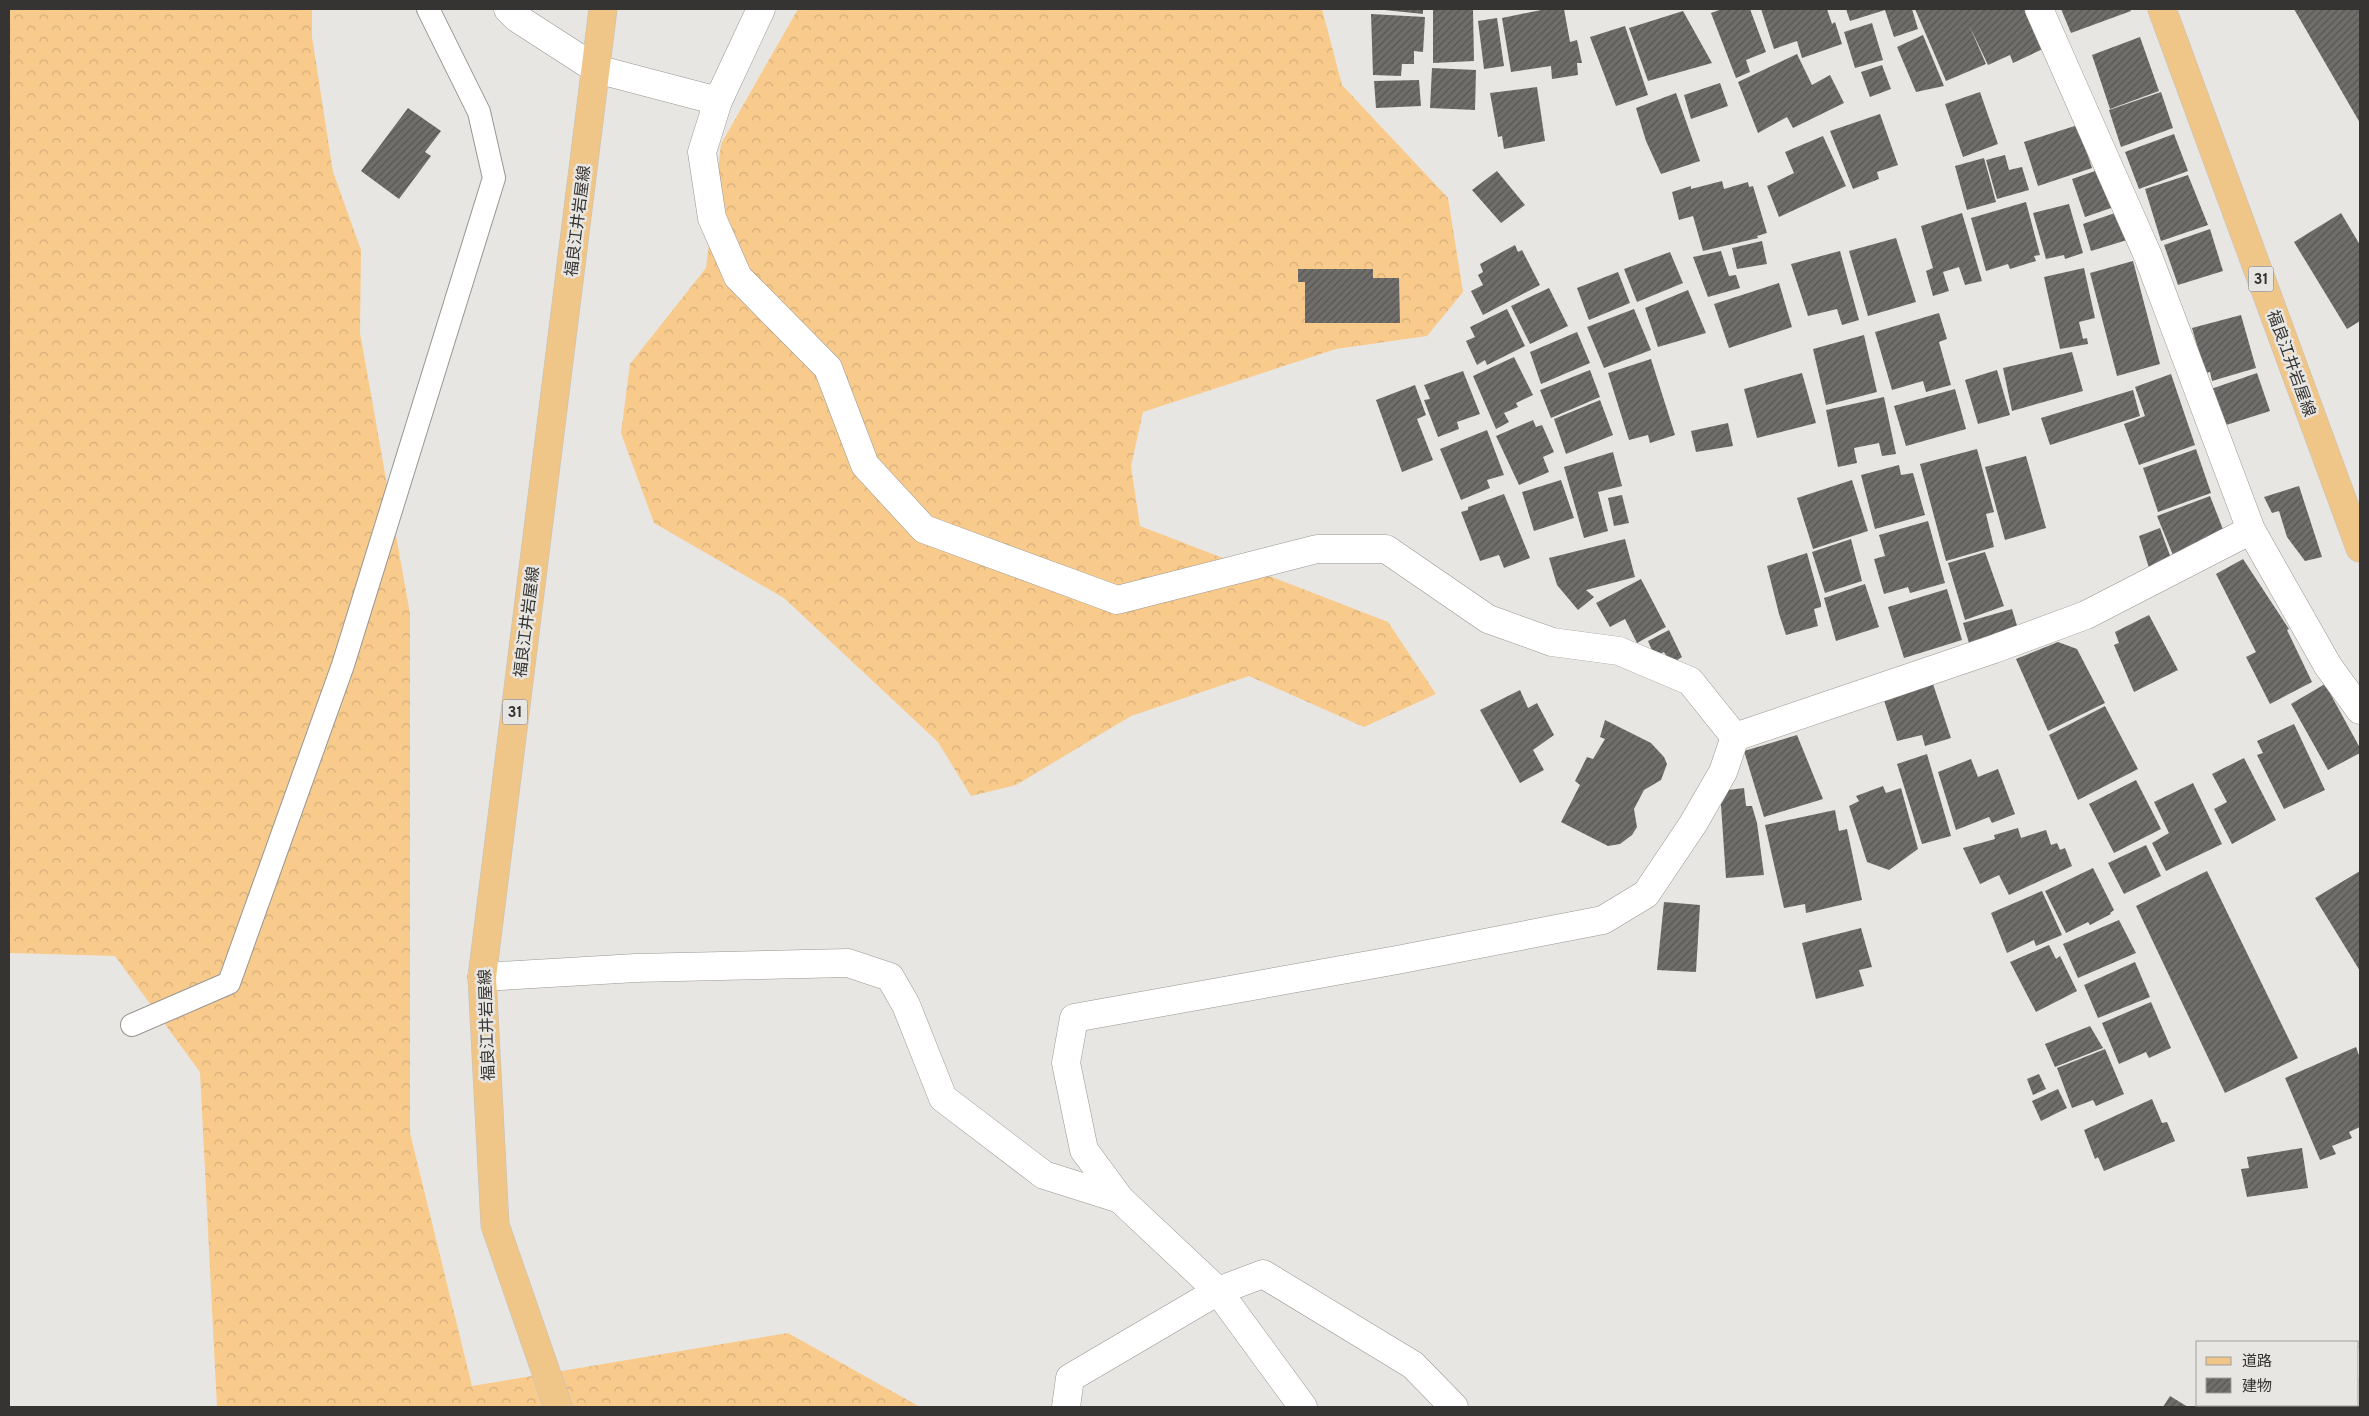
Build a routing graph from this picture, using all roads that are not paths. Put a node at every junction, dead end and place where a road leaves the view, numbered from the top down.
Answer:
1 (428, 9) edge
2 (508, 9) edge
3 (603, 9) edge
4 (761, 9) edge
5 (2039, 9) edge
6 (2162, 9) edge
7 (596, 69) junction
8 (718, 101) junction
9 (2251, 530) junction
10 (2360, 548) edge
11 (2360, 710) edge
12 (1735, 737) junction
13 (482, 977) junction
14 (132, 1025) dead end
15 (1120, 1199) junction
16 (1218, 1291) junction
17 (558, 1407) edge
18 (1066, 1407) edge
19 (1303, 1407) edge
20 (1454, 1407) edge

1 - 14 lane
2 - 7 street
3 - 7 main road, 福良江井岩屋線 / 31
4 - 8 street
5 - 9 street
6 - 10 main road, 福良江井岩屋線 / 31
7 - 8 street
7 - 13 main road, 福良江井岩屋線 / 31
8 - 12 street
9 - 11 street
9 - 12 street
12 - 15 street
13 - 15 street
13 - 17 main road, 福良江井岩屋線 / 31
15 - 16 street
16 - 18 street
16 - 19 street
16 - 20 street

